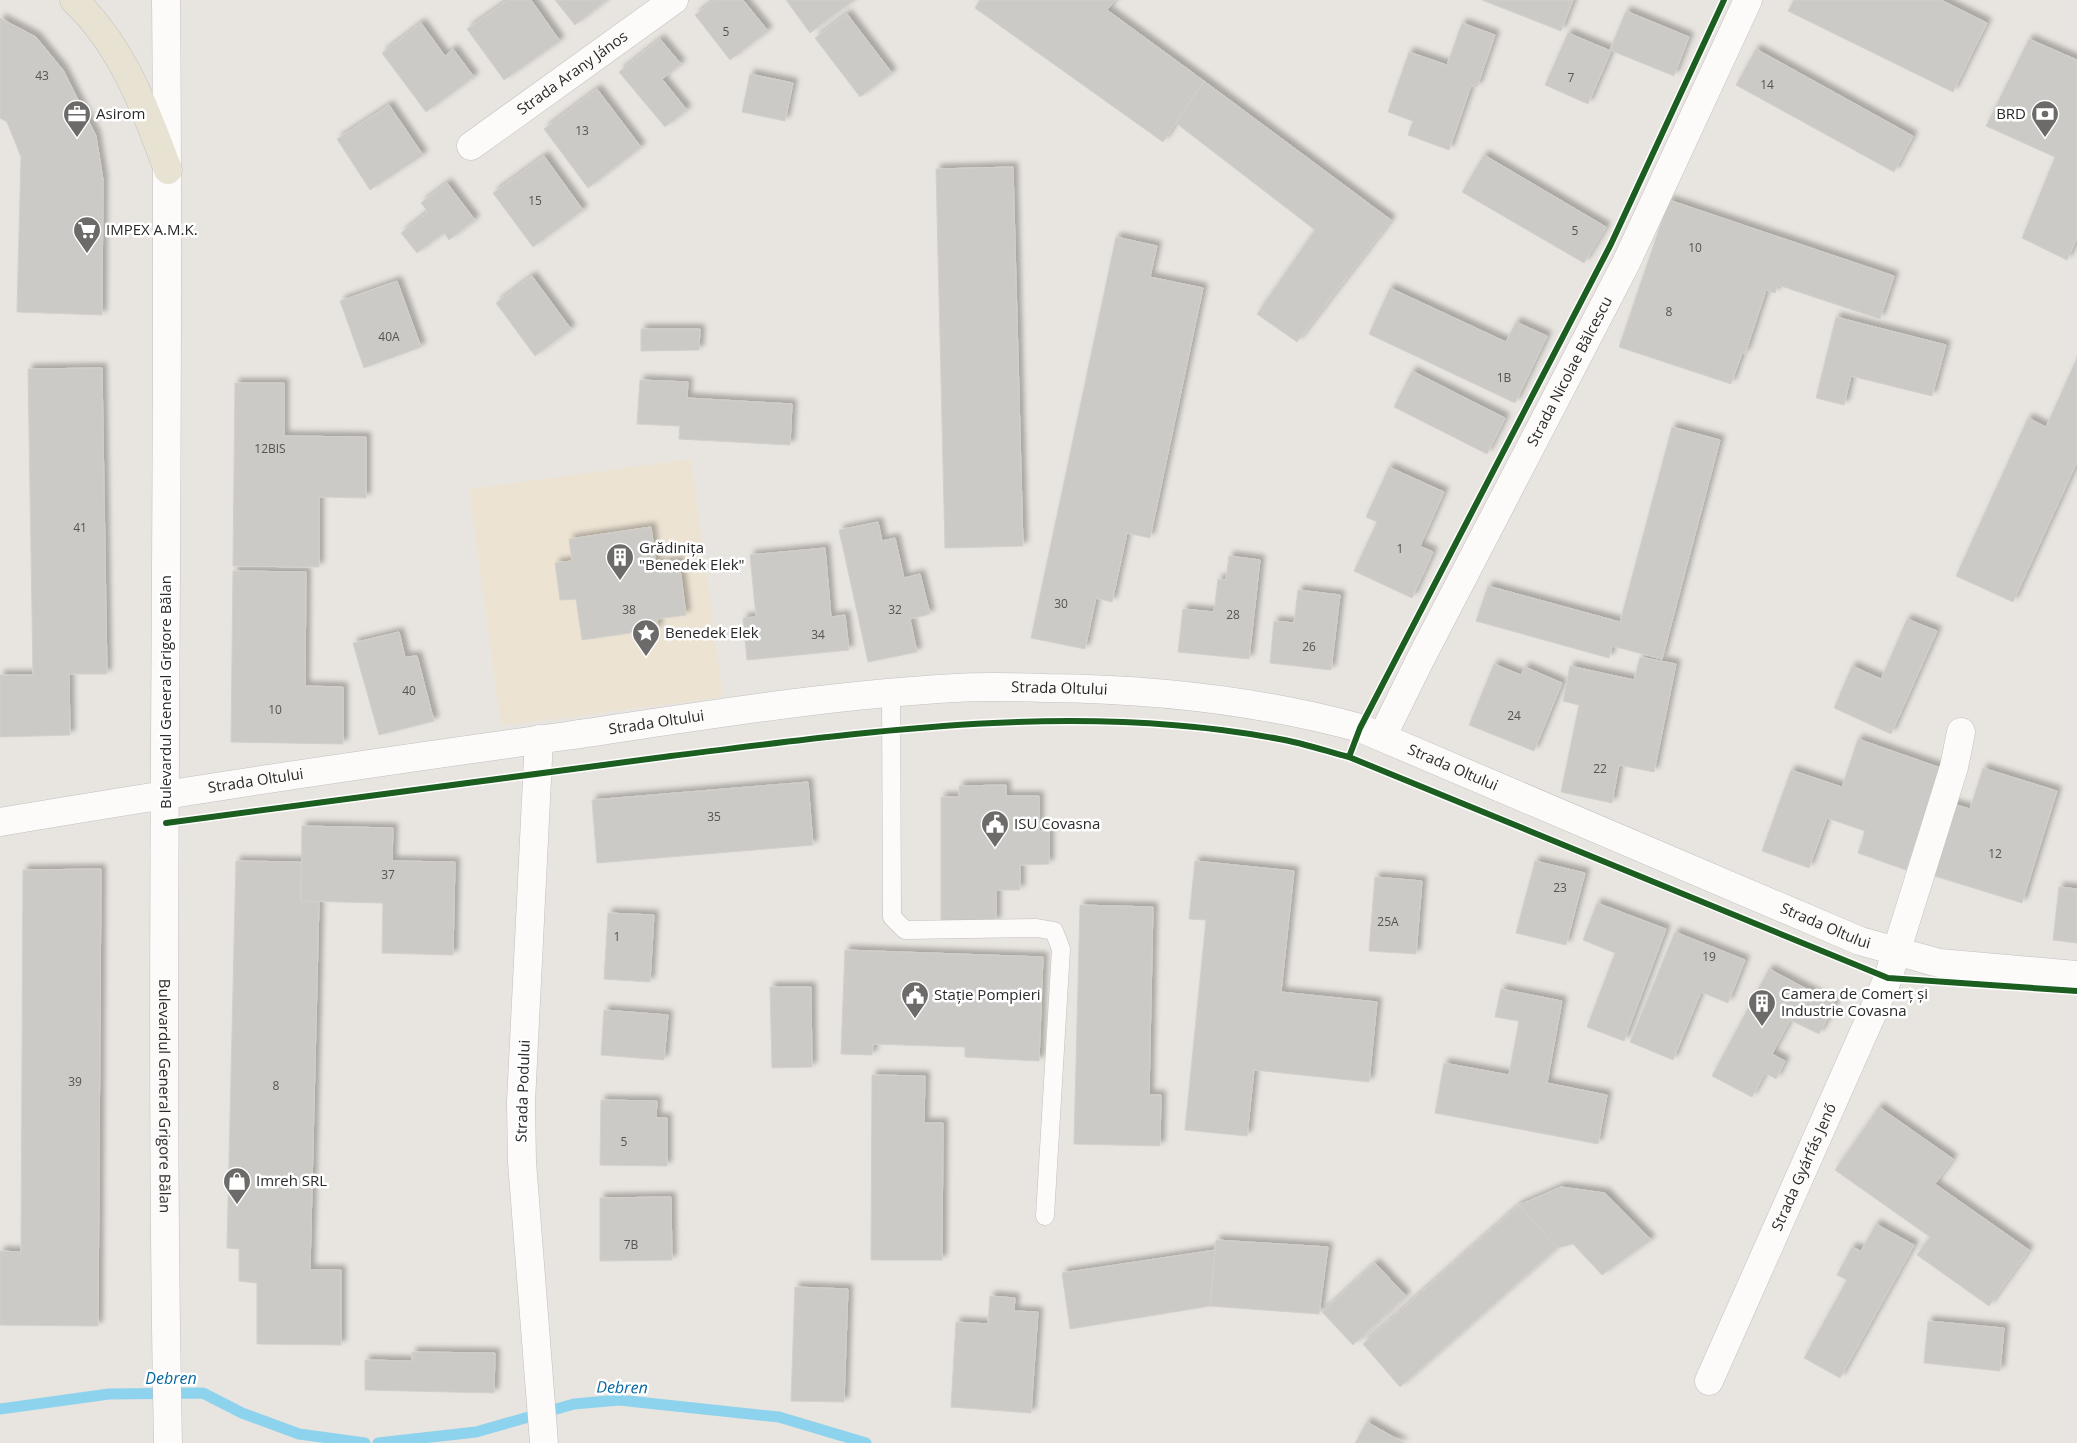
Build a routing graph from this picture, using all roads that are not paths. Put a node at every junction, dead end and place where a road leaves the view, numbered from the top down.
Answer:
1 (74, 0) edge
2 (166, 0) edge
3 (674, 0) edge
4 (1748, 0) edge
5 (471, 146) dead end
6 (168, 170) junction
7 (891, 693) junction
8 (1961, 732) dead end
9 (1382, 737) junction
10 (539, 740) junction
11 (166, 794) junction
12 (0, 822) edge
13 (1896, 952) junction
14 (2077, 975) edge
15 (1045, 1216) dead end
16 (1709, 1381) dead end
17 (168, 1443) edge
18 (544, 1443) edge

1 - 6 main road
2 - 6 street, Bulevardul General Grigore Bălan
3 - 5 street, Strada Arany János
4 - 9 street, Strada Nicolae Bălcescu
6 - 11 street, Bulevardul General Grigore Bălan
7 - 9 street, Strada Oltului
7 - 10 street, Strada Oltului
7 - 15 lane
8 - 13 street, Strada Gyárfás Jenő
9 - 13 street, Strada Oltului
10 - 11 street, Strada Oltului
10 - 18 street, Strada Podului
11 - 12 street, Strada Oltului
11 - 17 street, Bulevardul General Grigore Bălan
13 - 14 street, Strada Oltului
13 - 16 street, Strada Gyárfás Jenő

